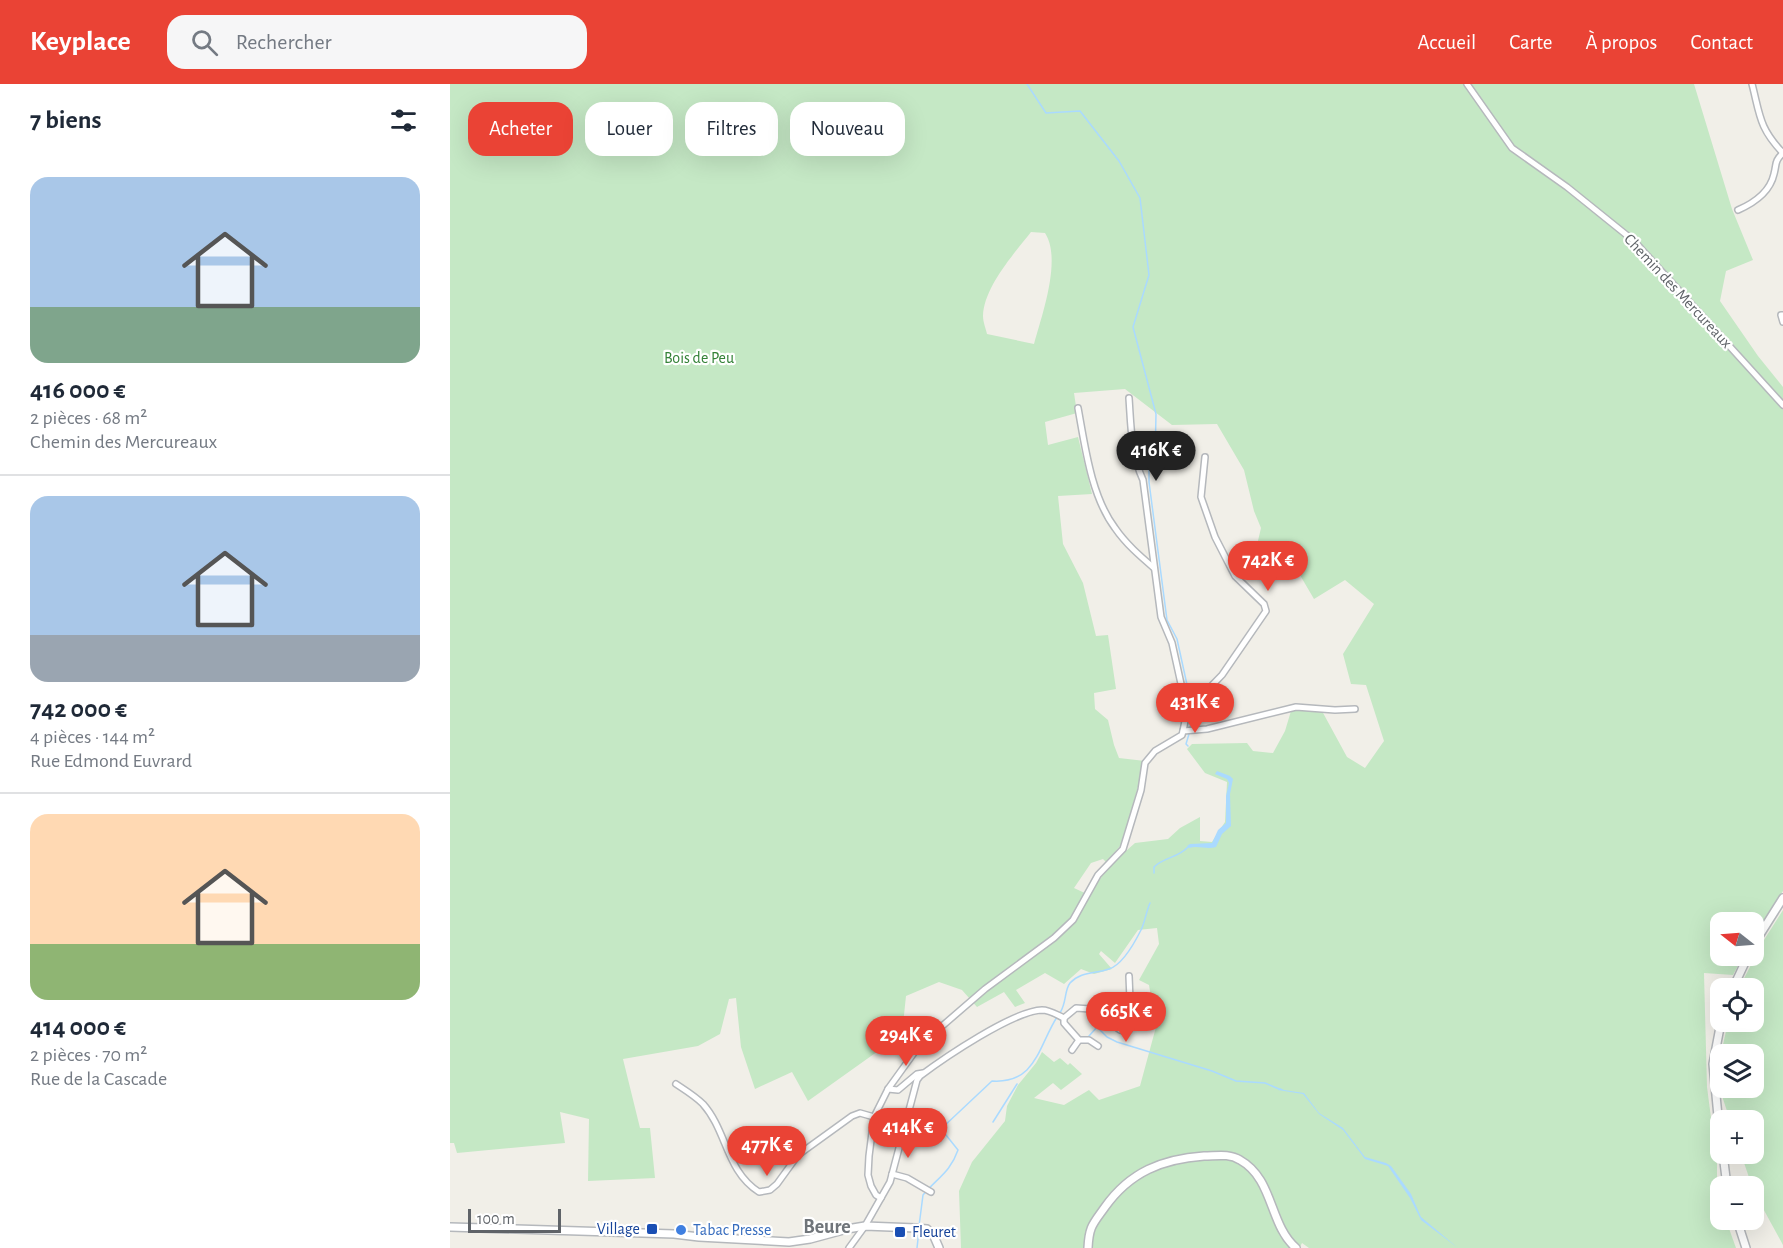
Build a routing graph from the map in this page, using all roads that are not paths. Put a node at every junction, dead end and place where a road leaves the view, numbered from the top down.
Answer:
1 (1467, 84) edge
2 (1753, 84) edge
3 (1783, 153) edge
4 (1738, 210) dead end
5 (1783, 315) edge
6 (1783, 322) edge
7 (1129, 398) dead end
8 (1783, 405) edge
9 (1078, 408) dead end
10 (1205, 456) dead end
11 (1154, 568) junction
12 (1190, 709) junction
13 (1355, 709) dead end
14 (1187, 731) junction
15 (1783, 898) edge
16 (1764, 928) edge
17 (1129, 976) dead end
18 (1060, 1017) junction
19 (1718, 1032) edge
20 (1079, 1040) junction
21 (1098, 1046) dead end
22 (1072, 1050) dead end
23 (925, 1072) junction
24 (676, 1084) dead end
25 (888, 1089) junction
26 (1717, 1110) edge
27 (874, 1117) junction
28 (892, 1174) junction
29 (928, 1190) dead end
30 (881, 1198) junction
31 (865, 1226) junction
32 (450, 1227) edge
33 (1740, 1230) edge
34 (849, 1248) edge
35 (939, 1248) edge
36 (1088, 1248) edge
37 (1296, 1248) edge
38 (1746, 1248) edge

1 - 8 street, Chemin des Mercureaux
2 - 3 street
3 - 4 street
5 - 6 street
7 - 11 street
9 - 11 street
10 - 12 street
11 - 12 street
12 - 14 street
13 - 14 street
14 - 25 street
15 - 16 street
17 - 18 street
18 - 20 street
18 - 23 street
19 - 26 street
20 - 21 street
20 - 22 street
23 - 25 street
23 - 28 street
24 - 27 street
25 - 27 street
27 - 30 street
28 - 29 street
28 - 30 street
30 - 31 street
31 - 32 street
31 - 34 street
31 - 35 street
33 - 38 street
36 - 37 street

